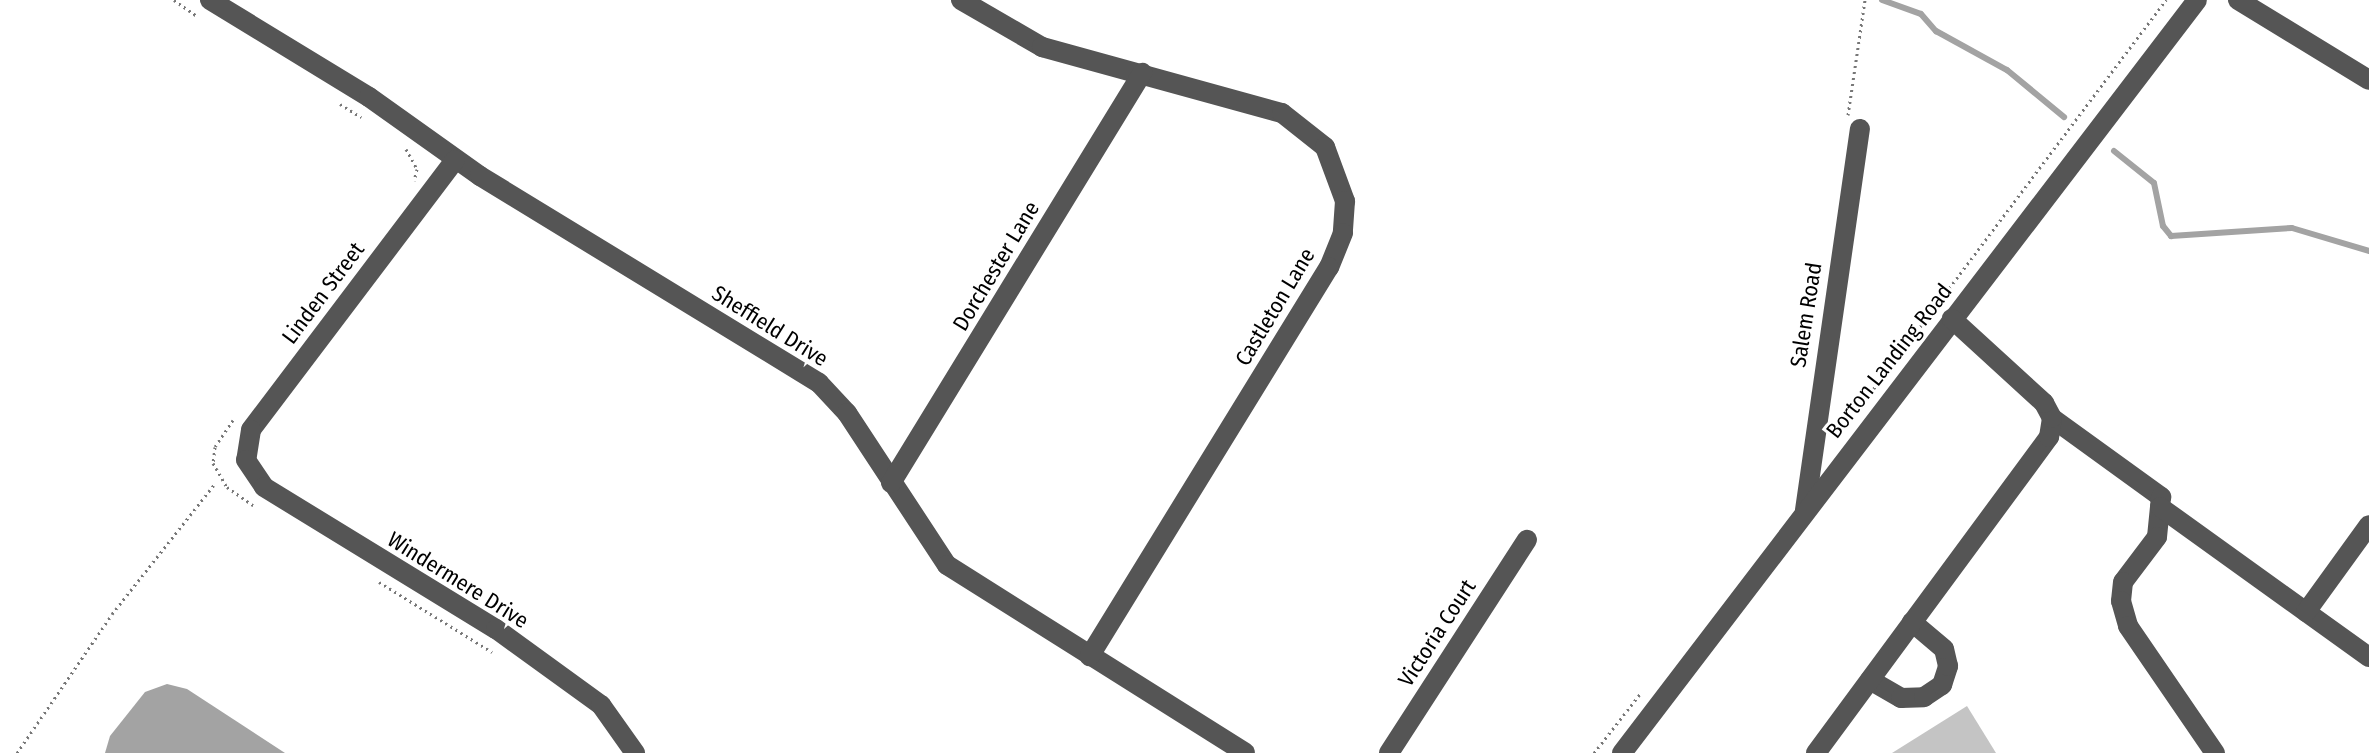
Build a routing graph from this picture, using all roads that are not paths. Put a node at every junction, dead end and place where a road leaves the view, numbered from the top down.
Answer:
1 (210, 0) edge
2 (961, 0) edge
3 (2197, 0) edge
4 (2238, 0) edge
5 (1142, 73) junction
6 (2369, 80) edge
7 (1853, 129) road end
8 (455, 160) junction
9 (1952, 319) junction
10 (2052, 418) junction
11 (246, 460) joint
12 (891, 483) junction
13 (2160, 507) junction
14 (1805, 510) junction
15 (2369, 525) edge
16 (1527, 540) dead end
17 (2306, 612) junction
18 (1912, 622) junction
19 (1090, 656) junction
20 (2369, 657) edge
21 (1870, 680) junction
22 (635, 753) edge
23 (1245, 753) edge
24 (1389, 753) edge
25 (1622, 753) edge
26 (1816, 753) edge
27 (2215, 753) edge

1 - 8 street, Sheffield Drive
2 - 5 street, Castleton Lane
3 - 9 street, Borton Landing Road
4 - 6 street
5 - 12 street, Dorchester Lane
5 - 19 street, Castleton Lane
7 - 14 street, Salem Road
8 - 11 street, Linden Street
8 - 12 street, Sheffield Drive
9 - 10 street
9 - 14 street, Borton Landing Road
10 - 13 street
10 - 18 street
11 - 22 street, Windermere Drive
12 - 19 street, Sheffield Drive
13 - 17 street
13 - 27 street
14 - 25 street, Borton Landing Road
15 - 17 street
16 - 24 street, Victoria Court
17 - 20 street
18 - 21 street
18 - 21 street
19 - 23 street, Sheffield Drive
21 - 26 street

